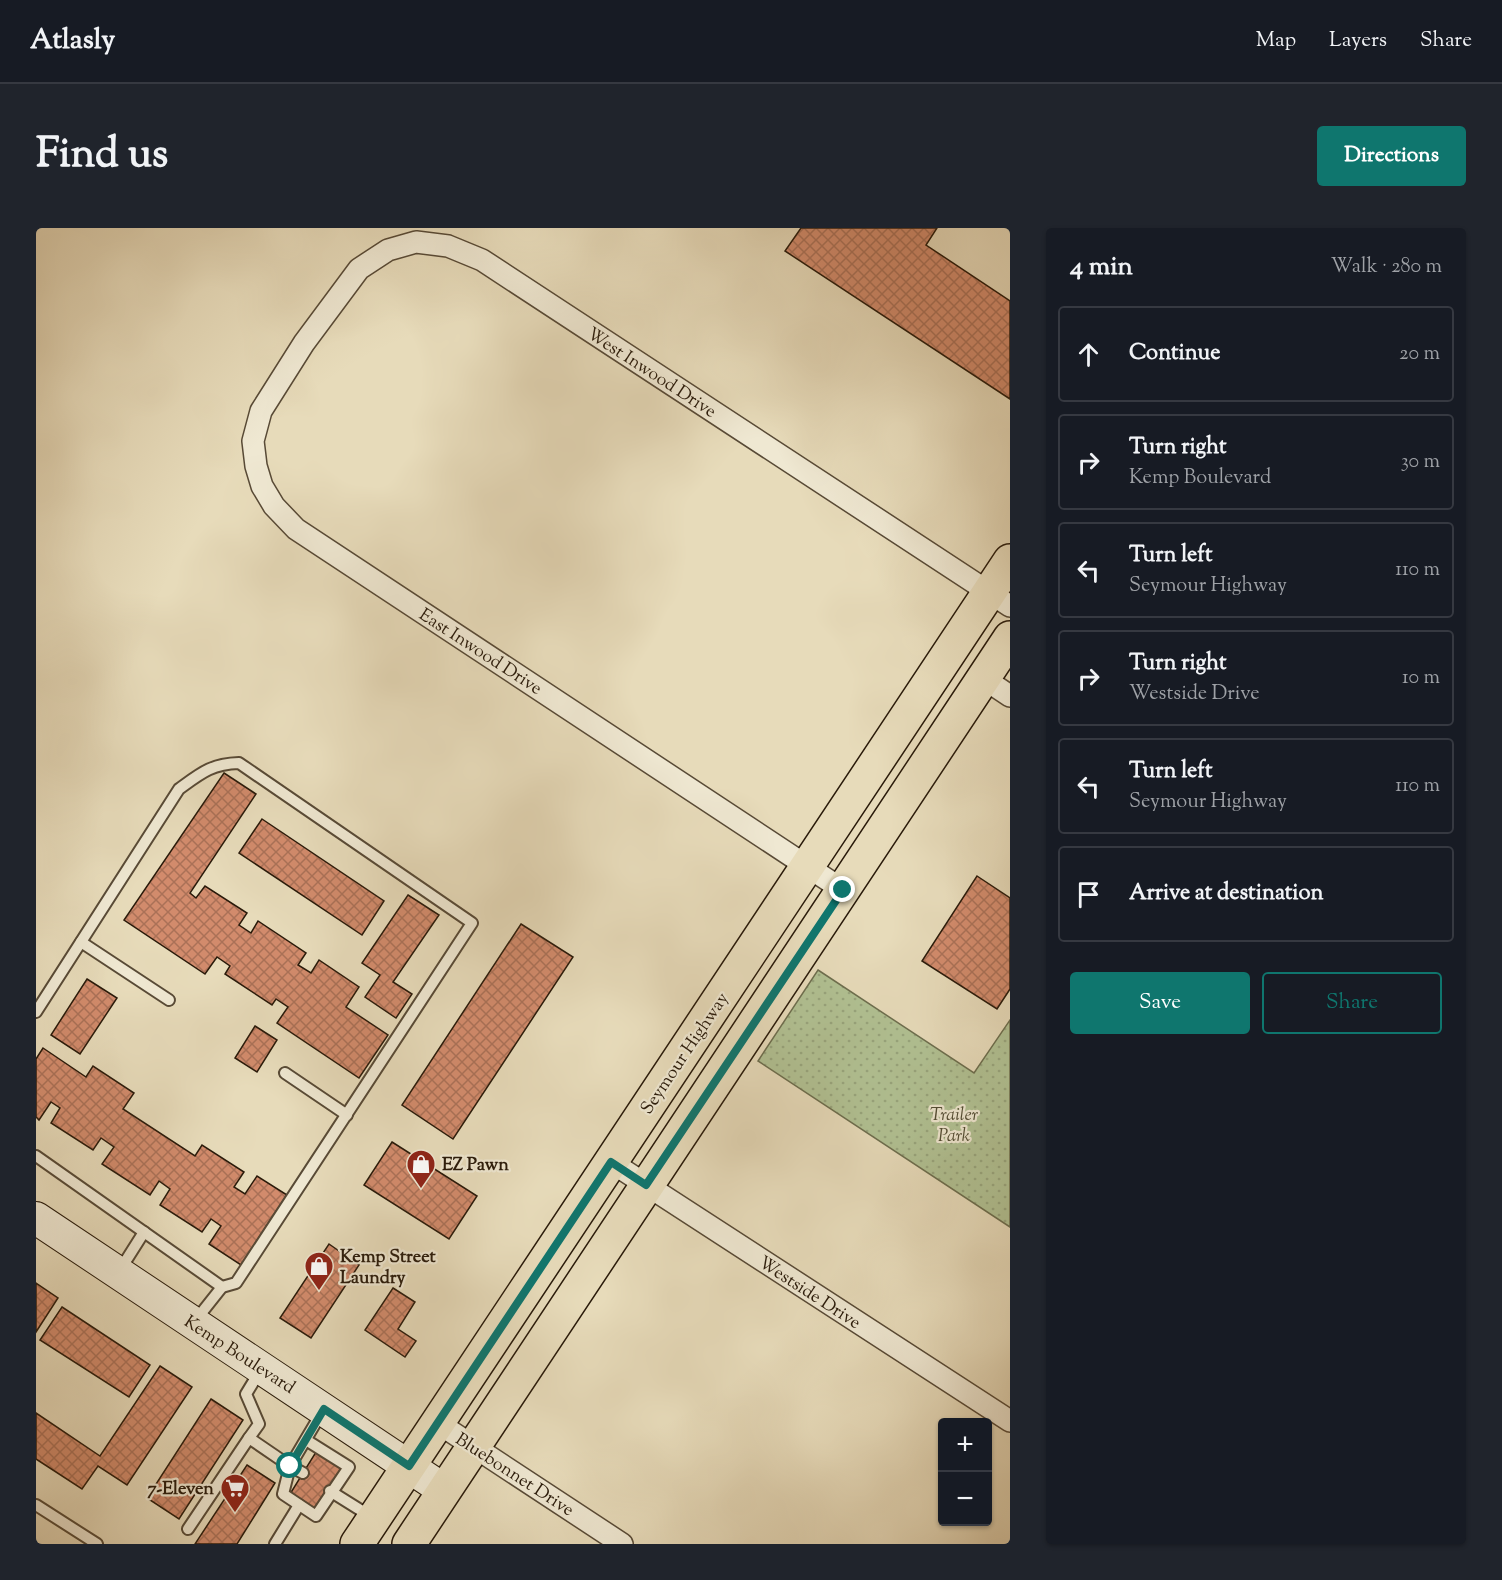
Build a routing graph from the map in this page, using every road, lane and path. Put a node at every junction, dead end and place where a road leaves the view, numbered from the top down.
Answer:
1 (304, 343) joint
2 (1010, 561) edge
3 (999, 599) edge
4 (1010, 638) edge
5 (983, 678) junction
6 (1010, 696) edge
7 (807, 866) junction
8 (843, 890) junction
9 (81, 942) junction
10 (169, 1000) dead end
11 (36, 1012) edge
12 (285, 1073) dead end
13 (347, 1115) junction
14 (36, 1156) edge
15 (611, 1162) junction
16 (646, 1185) junction
17 (36, 1218) edge
18 (144, 1232) junction
19 (118, 1273) junction
20 (222, 1287) junction
21 (193, 1323) junction
22 (261, 1368) junction
23 (324, 1409) junction
24 (1010, 1421) edge
25 (438, 1423) junction
26 (249, 1438) junction
27 (306, 1440) junction
28 (474, 1447) junction
29 (290, 1466) junction
30 (409, 1466) junction
31 (303, 1473) dead end
32 (444, 1490) junction
33 (332, 1492) junction
34 (36, 1505) edge
35 (299, 1505) junction
36 (188, 1529) dead end
37 (365, 1531) edge
38 (97, 1544) edge
39 (275, 1544) edge
40 (409, 1544) edge
41 (622, 1544) edge

1 - 3 street, West Inwood Drive
1 - 7 street, East Inwood Drive
2 - 3 main road, Seymour Highway
3 - 7 main road, Seymour Highway
4 - 5 main road
5 - 6 street
5 - 8 main road
7 - 8 street, East Inwood Drive
7 - 15 main road, Seymour Highway
8 - 16 main road
9 - 10 lane
9 - 11 lane
9 - 13 lane
12 - 13 lane
13 - 20 lane
14 - 18 lane
15 - 16 street, Westside Drive
15 - 25 main road, Seymour Highway
16 - 24 street, Westside Drive
16 - 28 main road
17 - 19 main road, Kemp Boulevard
18 - 19 lane
18 - 20 lane
19 - 21 main road, Kemp Boulevard
20 - 21 lane
21 - 22 main road, Kemp Boulevard
22 - 23 main road, Kemp Boulevard
22 - 26 lane
23 - 27 lane
23 - 30 main road, Kemp Boulevard
25 - 28 street, Bluebonnet Drive
25 - 30 main road, Seymour Highway
26 - 29 lane
26 - 36 lane
27 - 29 lane
27 - 33 lane
28 - 32 main road
28 - 41 street, Bluebonnet Drive
29 - 31 lane
29 - 35 lane
30 - 32 main road, Kemp Boulevard
30 - 37 main road, Seymour Highway
32 - 40 main road
33 - 35 lane
33 - 37 lane
34 - 38 lane
35 - 39 lane

